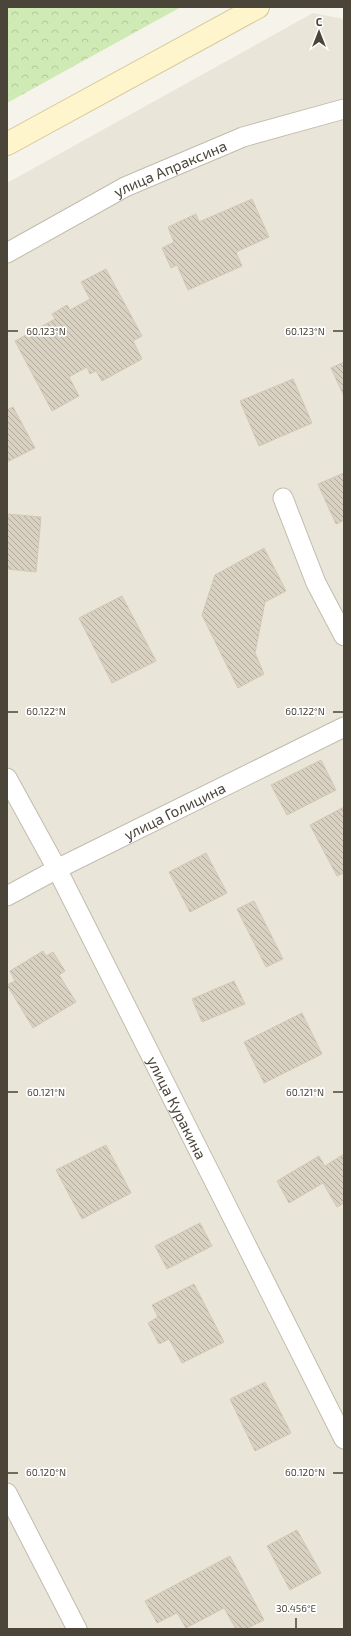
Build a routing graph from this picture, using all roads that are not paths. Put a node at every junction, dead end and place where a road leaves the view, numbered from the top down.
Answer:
1 (258, 7) edge
2 (344, 109) edge
3 (7, 144) edge
4 (7, 253) edge
5 (283, 498) dead end
6 (344, 636) edge
7 (344, 727) edge
8 (7, 778) edge
9 (57, 869) junction
10 (7, 896) edge
11 (344, 1439) edge
12 (7, 1493) edge
13 (77, 1629) edge

1 - 3 street
2 - 4 street, улица Апраксина
5 - 6 street
7 - 9 street, улица Голицина
8 - 9 street, улица Куракина
9 - 10 street, улица Голицина
9 - 11 street, улица Куракина
12 - 13 street

